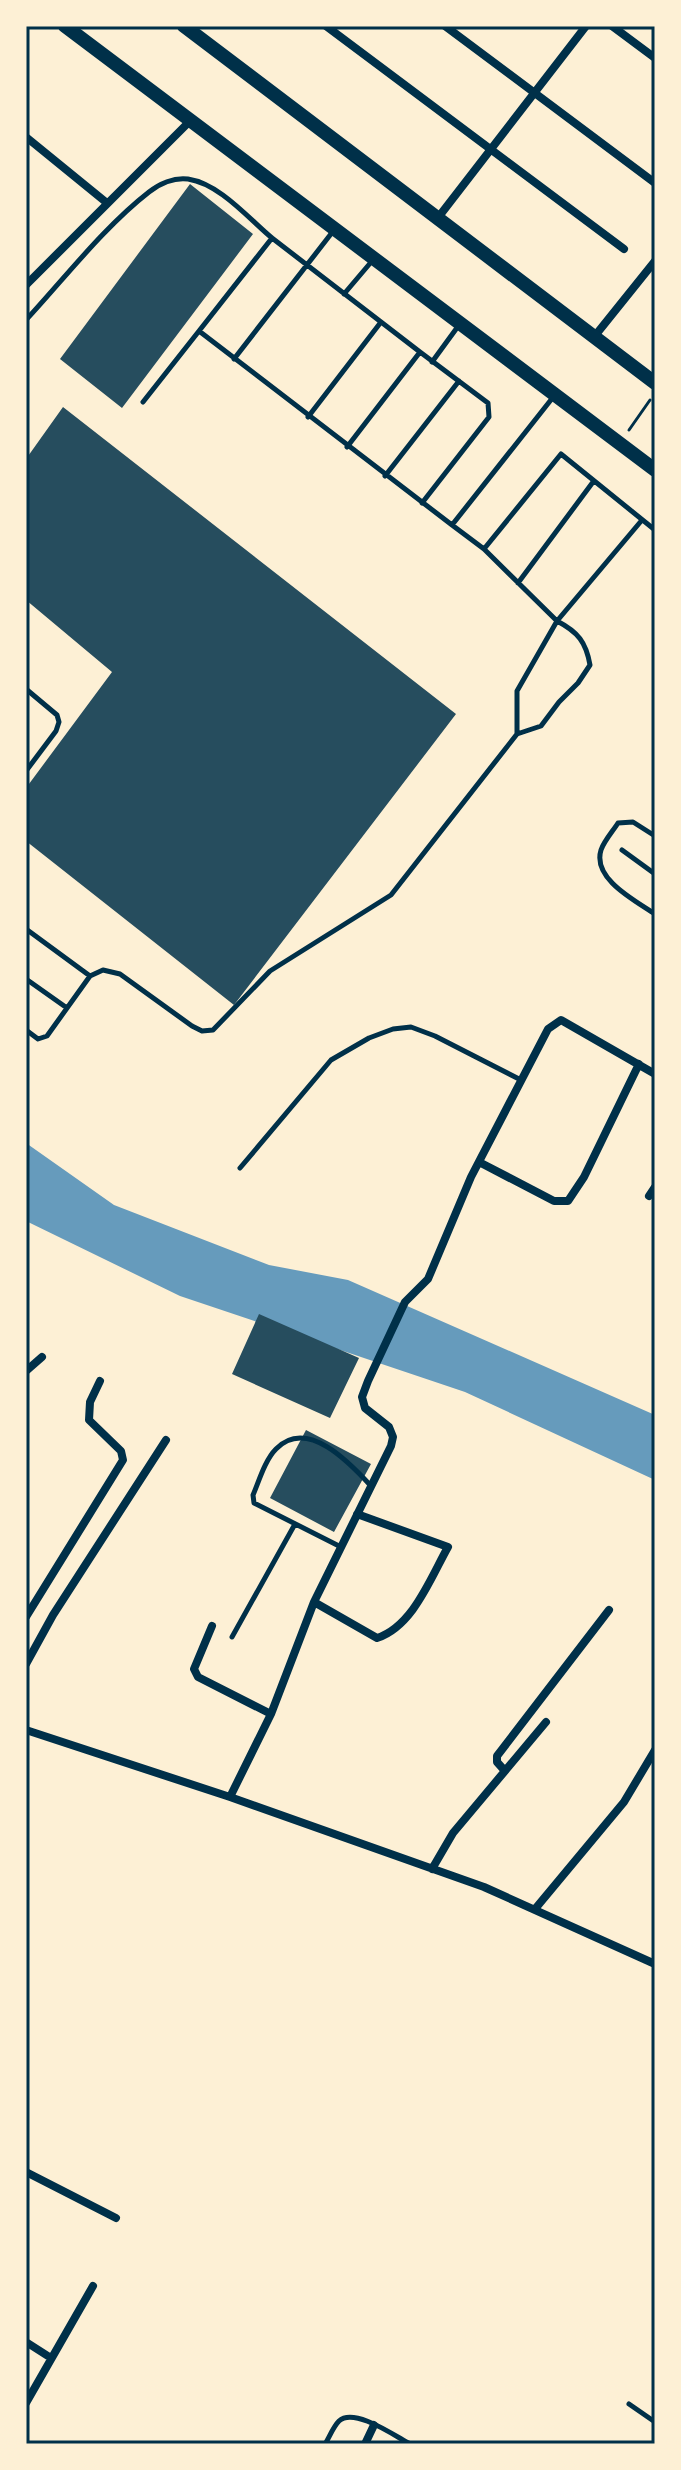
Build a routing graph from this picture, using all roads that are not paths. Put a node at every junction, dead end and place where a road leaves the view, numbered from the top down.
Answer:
1 (55, 26) edge
2 (186, 26) edge
3 (326, 26) edge
4 (445, 26) edge
5 (586, 26) edge
6 (612, 26) edge
7 (70, 31) edge
8 (655, 58) edge
9 (533, 94) junction
10 (190, 121) junction
11 (26, 137) edge
12 (491, 149) junction
13 (655, 183) edge
14 (107, 203) junction
15 (437, 219) junction
16 (336, 228) junction
17 (272, 238) junction
18 (624, 249) dead end
19 (374, 259) junction
20 (655, 261) edge
21 (306, 265) junction
22 (26, 285) edge
23 (344, 294) junction
24 (26, 320) edge
25 (381, 322) junction
26 (459, 324) junction
27 (199, 331) junction
28 (594, 337) junction
29 (420, 352) junction
30 (234, 359) junction
31 (432, 362) junction
32 (459, 381) junction
33 (655, 383) edge
34 (554, 395) junction
35 (143, 402) dead end
36 (308, 417) junction
37 (347, 447) junction
38 (655, 470) edge
39 (385, 476) junction
40 (593, 482) junction
41 (422, 503) junction
42 (642, 520) junction
43 (452, 525) junction
44 (655, 530) edge
45 (484, 549) junction
46 (518, 583) junction
47 (557, 621) junction
48 (26, 689) edge
49 (517, 734) junction
50 (26, 771) edge
51 (655, 836) edge
52 (622, 850) dead end
53 (655, 874) edge
54 (655, 914) edge
55 (26, 929) edge
56 (90, 976) junction
57 (26, 979) edge
58 (67, 1008) junction
59 (26, 1030) edge
60 (639, 1064) junction
61 (655, 1074) edge
62 (521, 1080) junction
63 (479, 1162) junction
64 (240, 1168) dead end
65 (655, 1187) edge
66 (649, 1196) dead end
67 (42, 1357) dead end
68 (26, 1371) edge
69 (100, 1381) dead end
70 (166, 1440) dead end
71 (371, 1486) junction
72 (357, 1514) junction
73 (295, 1524) junction
74 (341, 1547) junction
75 (314, 1602) junction
76 (609, 1610) dead end
77 (26, 1617) edge
78 (212, 1626) dead end
79 (232, 1637) dead end
80 (26, 1664) edge
81 (271, 1714) junction
82 (546, 1722) dead end
83 (26, 1730) edge
84 (655, 1750) edge
85 (505, 1771) junction
86 (230, 1797) junction
87 (432, 1869) junction
88 (535, 1909) junction
89 (655, 1964) edge
90 (26, 2172) edge
91 (116, 2218) dead end
92 (93, 2286) dead end
93 (26, 2342) edge
94 (51, 2358) junction
95 (26, 2403) edge
96 (629, 2404) dead end
97 (655, 2422) edge
98 (374, 2425) junction
99 (325, 2444) edge
100 (365, 2444) edge
101 (410, 2444) edge

1 - 7 main road
2 - 15 main road
3 - 12 street
4 - 9 street
5 - 9 street
6 - 8 street
7 - 10 main road
9 - 12 street
9 - 13 street
10 - 14 street
10 - 16 main road
11 - 14 street
12 - 15 street
12 - 18 street
14 - 22 street
15 - 28 main road
16 - 19 main road
16 - 21 lane
17 - 21 lane
17 - 24 lane
17 - 27 lane
19 - 23 lane
19 - 26 main road
20 - 28 street
21 - 23 lane
21 - 30 lane
23 - 25 lane
25 - 29 lane
25 - 36 lane
26 - 31 lane
26 - 34 main road
27 - 30 lane
27 - 35 lane
28 - 33 main road
29 - 31 lane
29 - 37 lane
30 - 36 lane
31 - 32 lane
32 - 39 lane
32 - 41 lane
34 - 38 main road
34 - 43 lane
36 - 37 lane
37 - 39 lane
39 - 41 lane
40 - 42 lane
40 - 45 lane
40 - 46 lane
41 - 43 lane
42 - 44 lane
42 - 47 lane
43 - 45 lane
45 - 46 lane
46 - 47 lane
47 - 49 lane
47 - 49 lane
48 - 50 lane
49 - 56 lane
51 - 54 lane
52 - 53 lane
55 - 56 lane
56 - 58 lane
57 - 58 lane
58 - 59 lane
60 - 61 street
60 - 62 street
60 - 63 street
62 - 63 street
62 - 64 lane
63 - 71 street
65 - 66 street
67 - 68 street
69 - 77 street
70 - 80 street
71 - 72 street
71 - 73 lane
72 - 74 street
72 - 75 street
73 - 74 lane
73 - 79 lane
74 - 75 street
75 - 81 street
76 - 85 street
78 - 81 street
81 - 86 street
82 - 85 street
83 - 86 street
84 - 88 street
85 - 87 street
86 - 87 street
87 - 88 street
88 - 89 street
90 - 91 street
92 - 94 street
93 - 94 street
94 - 95 street
96 - 97 lane
98 - 99 lane
98 - 100 street
98 - 101 lane

